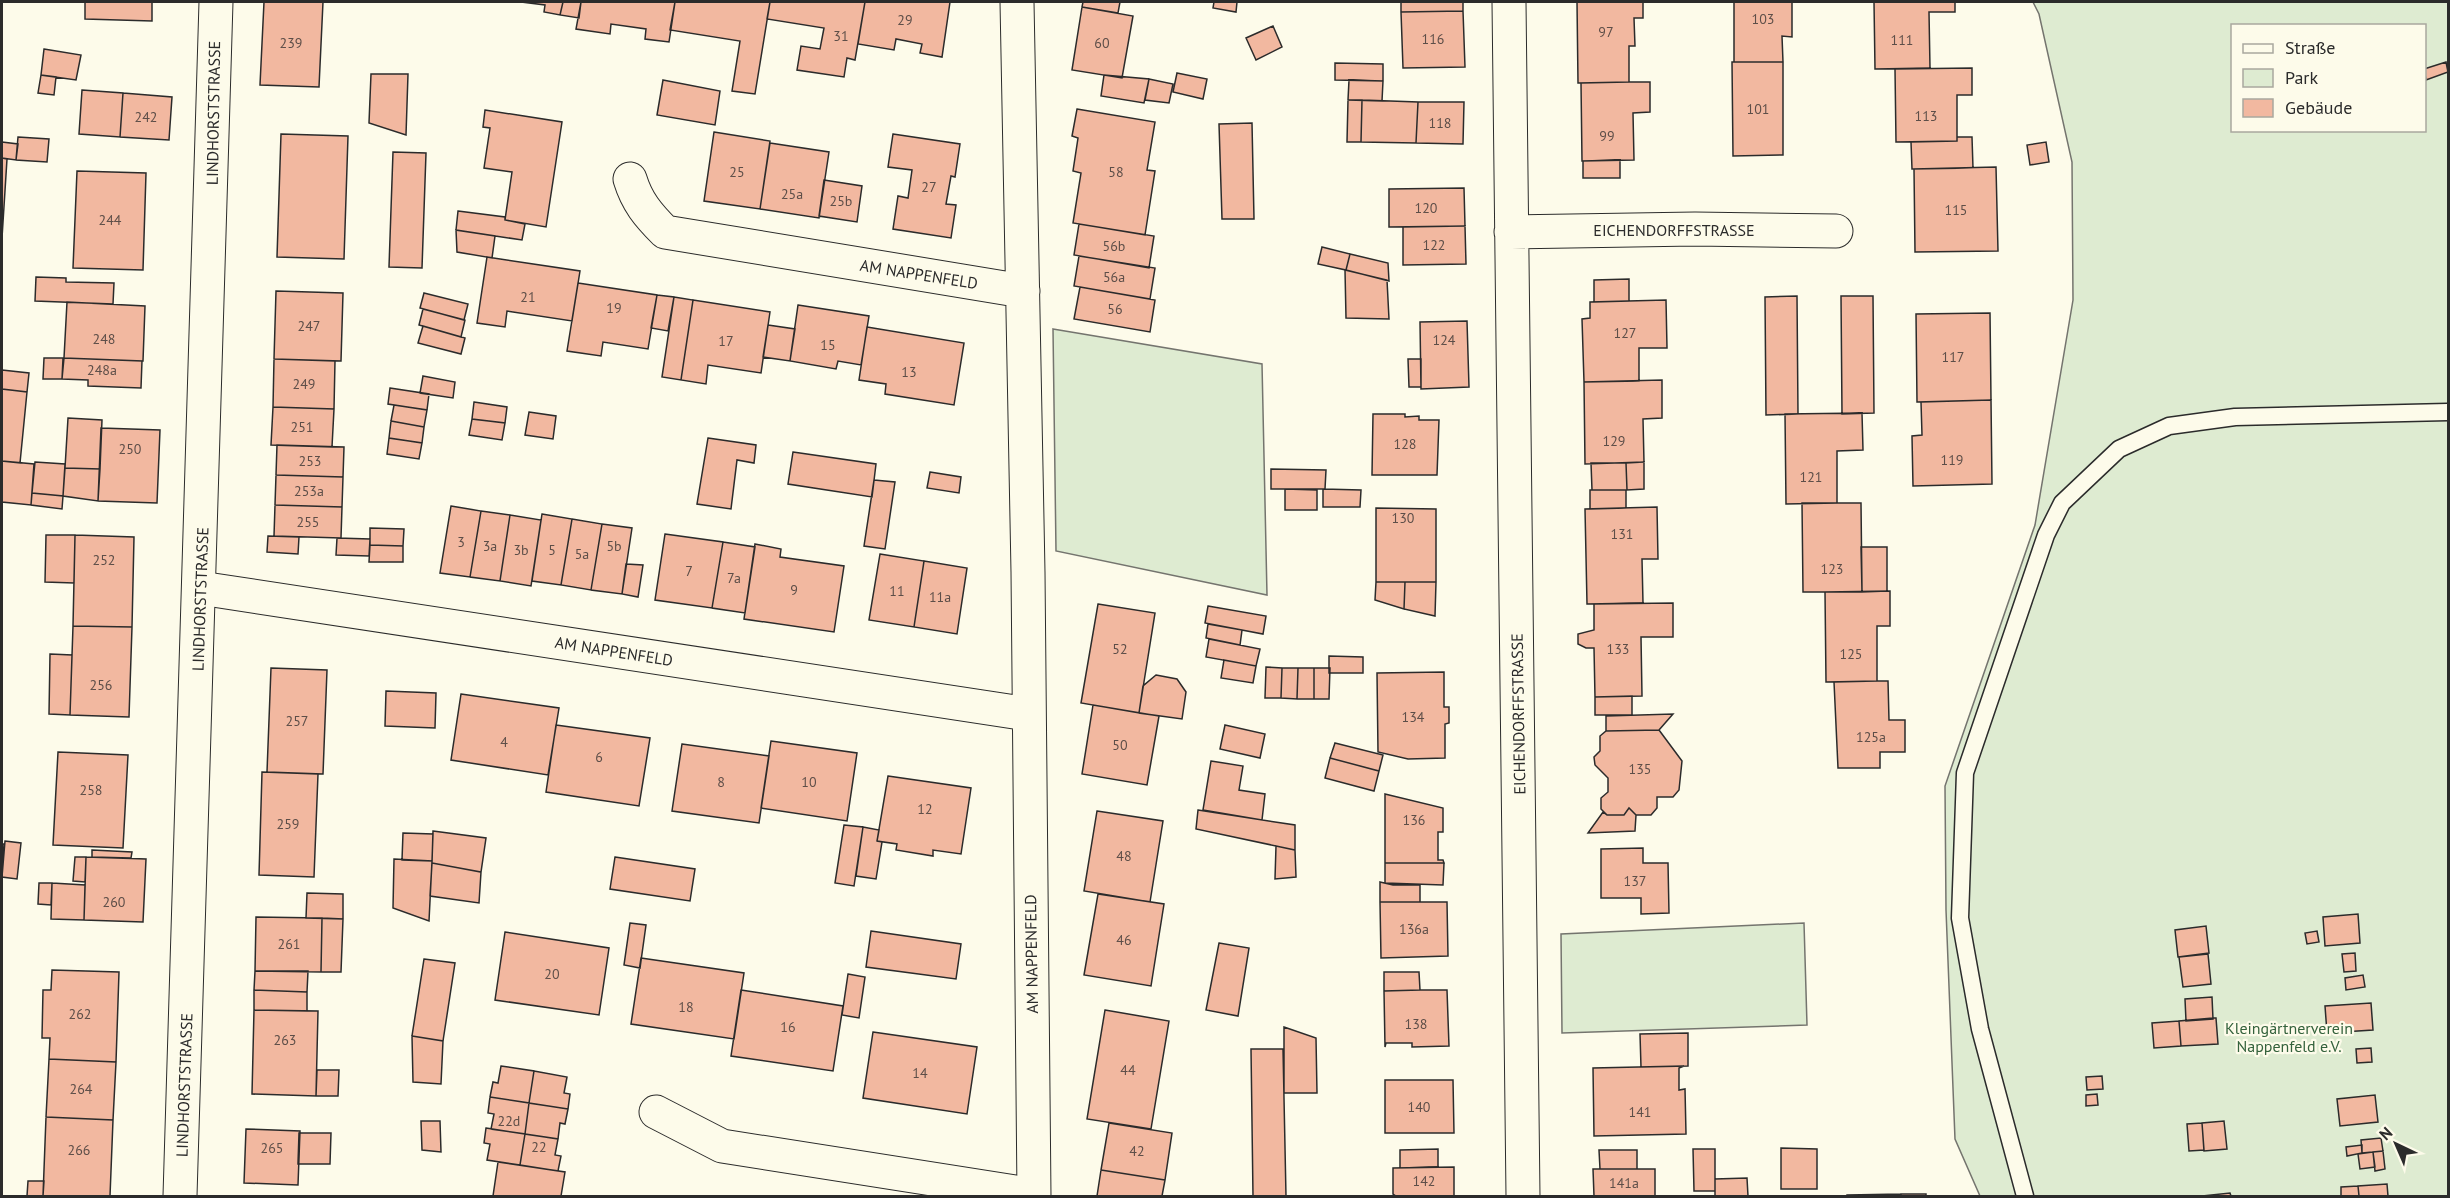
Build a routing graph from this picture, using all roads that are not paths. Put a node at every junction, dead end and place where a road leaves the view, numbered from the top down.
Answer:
1 (216, 2) edge
2 (1017, 2) edge
3 (1509, 2) edge
4 (630, 179) dead end
5 (1836, 231) dead end
6 (1511, 232) junction
7 (1023, 291) junction
8 (2448, 412) edge
9 (200, 588) junction
10 (1028, 714) junction
11 (656, 1112) dead end
12 (1034, 1196) edge
13 (180, 1197) edge
14 (1523, 1197) edge
15 (2025, 1197) edge

1 - 9 street, LINDHORSTSTRASSE
2 - 7 street, AM NAPPENFELD
3 - 6 street, EICHENDORFFSTRASSE
4 - 7 street, AM NAPPENFELD
5 - 6 street, EICHENDORFFSTRASSE
6 - 14 street, EICHENDORFFSTRASSE
7 - 10 street, AM NAPPENFELD
8 - 15 lane
9 - 10 street, AM NAPPENFELD
9 - 13 street, LINDHORSTSTRASSE
10 - 12 street, AM NAPPENFELD
11 - 12 street, AM NAPPENFELD

